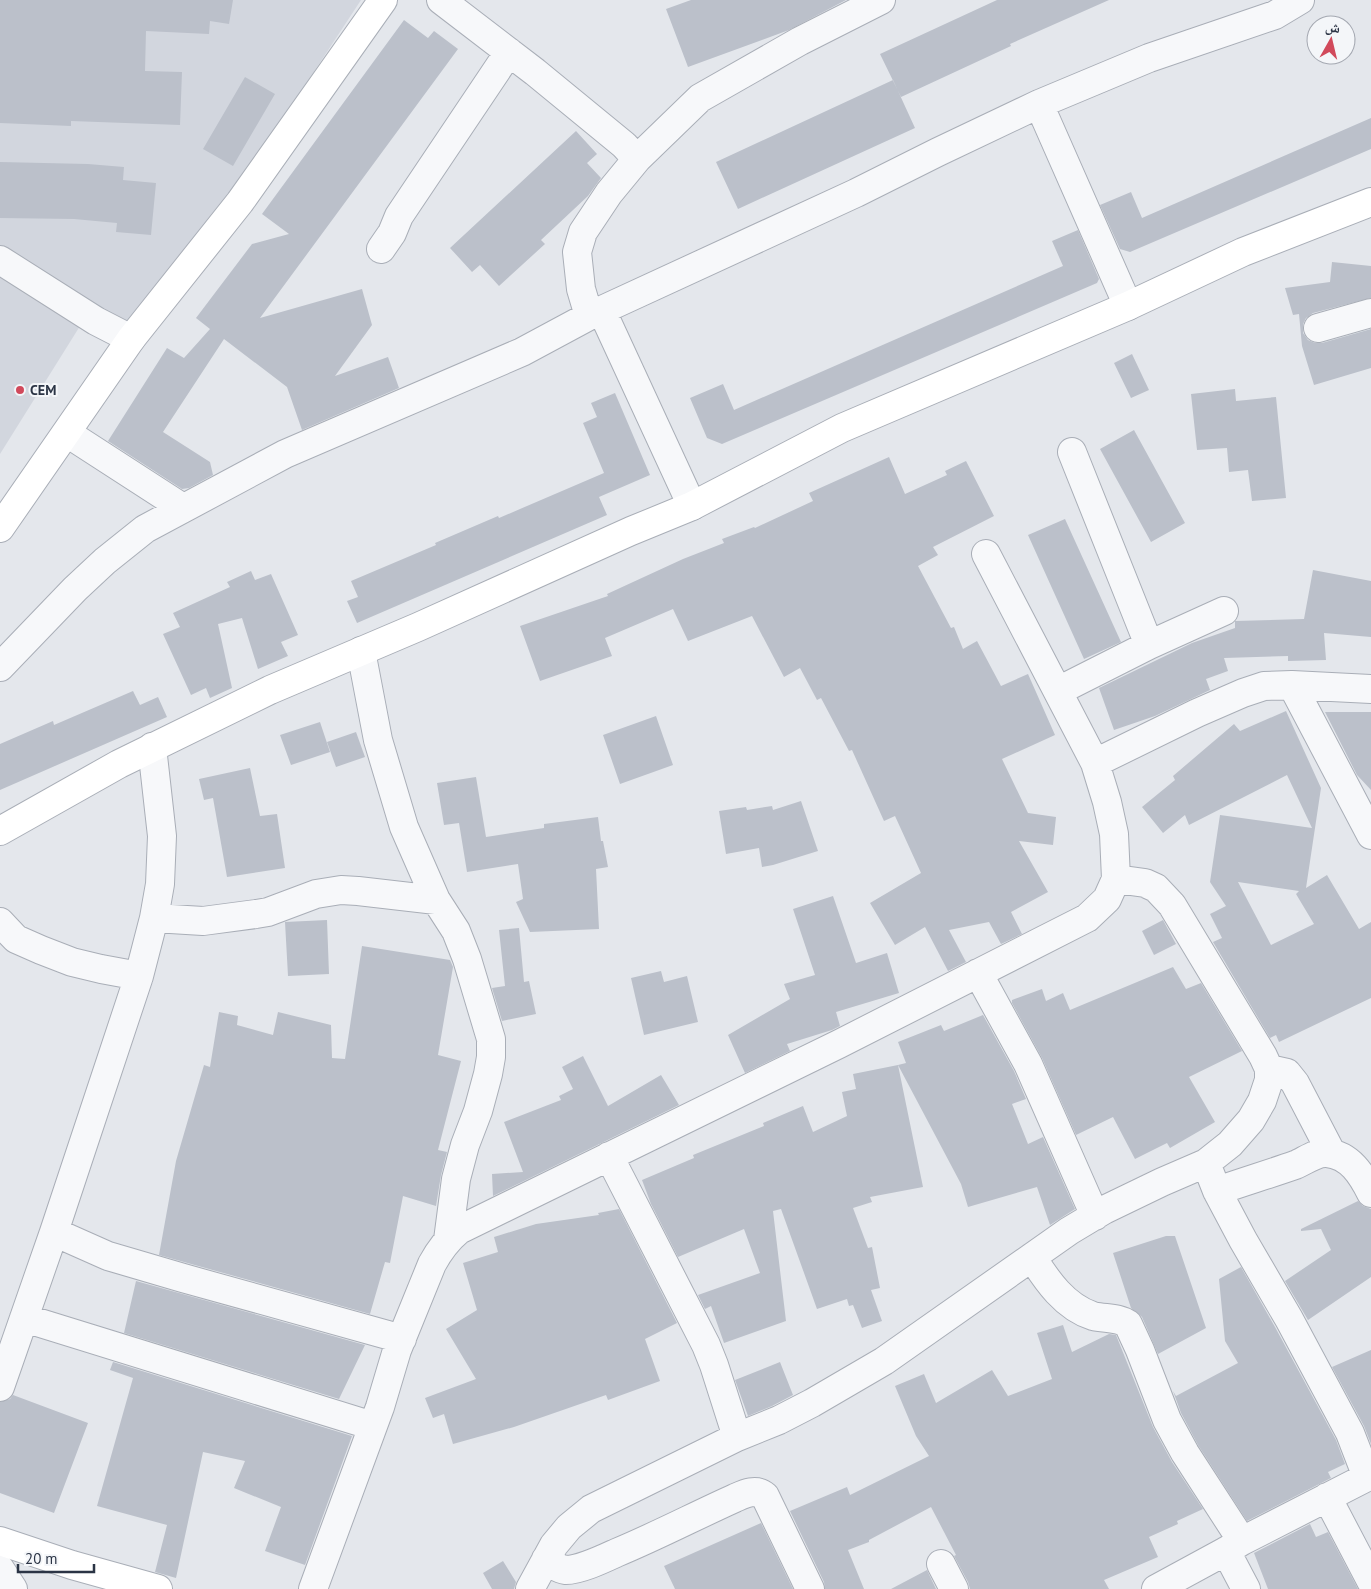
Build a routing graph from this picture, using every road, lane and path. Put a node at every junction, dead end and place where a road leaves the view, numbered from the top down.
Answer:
1 (383, 0) edge
2 (441, 0) edge
3 (881, 0) edge
4 (1300, 0) edge
5 (509, 52) junction
6 (1039, 104) junction
7 (637, 159) junction
8 (1371, 202) edge
9 (381, 249) dead end
10 (0, 260) edge
11 (1128, 306) junction
12 (1371, 313) edge
13 (596, 314) junction
14 (1318, 328) dead end
15 (131, 339) junction
16 (67, 433) junction
17 (1072, 452) dead end
18 (692, 506) junction
19 (183, 508) junction
20 (0, 528) edge
21 (986, 554) dead end
22 (1224, 611) dead end
23 (1149, 645) junction
24 (361, 651) junction
25 (0, 667) edge
26 (1292, 685) junction
27 (1371, 689) edge
28 (1058, 692) junction
29 (152, 747) junction
30 (1095, 763) junction
31 (0, 831) edge
32 (1371, 836) edge
33 (1116, 879) junction
34 (436, 900) junction
35 (154, 918) junction
36 (0, 922) edge
37 (978, 973) junction
38 (139, 976) junction
39 (1269, 1069) junction
40 (1332, 1154) junction
41 (609, 1156) junction
42 (1206, 1163) junction
43 (1218, 1190) junction
44 (1371, 1193) edge
45 (1095, 1216) junction
46 (54, 1232) junction
47 (448, 1240) junction
48 (1032, 1257) junction
49 (24, 1318) junction
50 (402, 1339) junction
51 (0, 1387) edge
52 (373, 1426) junction
53 (736, 1437) junction
54 (1369, 1476) edge
55 (1327, 1497) junction
56 (0, 1541) edge
57 (1234, 1546) junction
58 (546, 1559) junction
59 (941, 1564) dead end
60 (0, 1569) edge
61 (1371, 1581) edge
62 (13, 1589) edge
63 (158, 1589) edge
64 (313, 1589) edge
65 (530, 1589) edge
66 (810, 1589) edge
67 (954, 1589) edge
68 (1156, 1589) edge
69 (1246, 1589) edge

1 - 15 main road
2 - 5 street
3 - 7 street
4 - 6 street
5 - 7 street
5 - 9 street
6 - 11 street
6 - 13 street
7 - 13 street
8 - 11 main road
10 - 15 street
11 - 18 main road
12 - 14 street
13 - 18 street
13 - 19 street
15 - 16 main road
16 - 19 street
16 - 20 main road
17 - 23 street
18 - 24 main road
19 - 25 street
21 - 28 street
22 - 23 street
23 - 28 street
24 - 29 main road
24 - 34 street
26 - 27 street
26 - 30 street
26 - 32 street
28 - 30 street
29 - 31 main road
29 - 35 street
30 - 33 street
33 - 37 street
33 - 39 street
34 - 35 street
34 - 47 street
35 - 38 street
36 - 38 street
37 - 41 street
37 - 45 street
38 - 46 street
39 - 40 street
39 - 42 street
40 - 43 street
40 - 44 street
41 - 47 street
41 - 53 street
42 - 43 street
42 - 45 street
43 - 54 street
45 - 48 street
46 - 49 street
46 - 50 street
47 - 50 street
48 - 53 street
48 - 57 street
49 - 51 street
49 - 52 street
50 - 52 street
52 - 64 street
53 - 58 street
54 - 55 street
55 - 57 street
55 - 61 street
56 - 63 main road
57 - 68 street
57 - 69 street
58 - 65 street
58 - 66 street
59 - 67 street
60 - 62 street

